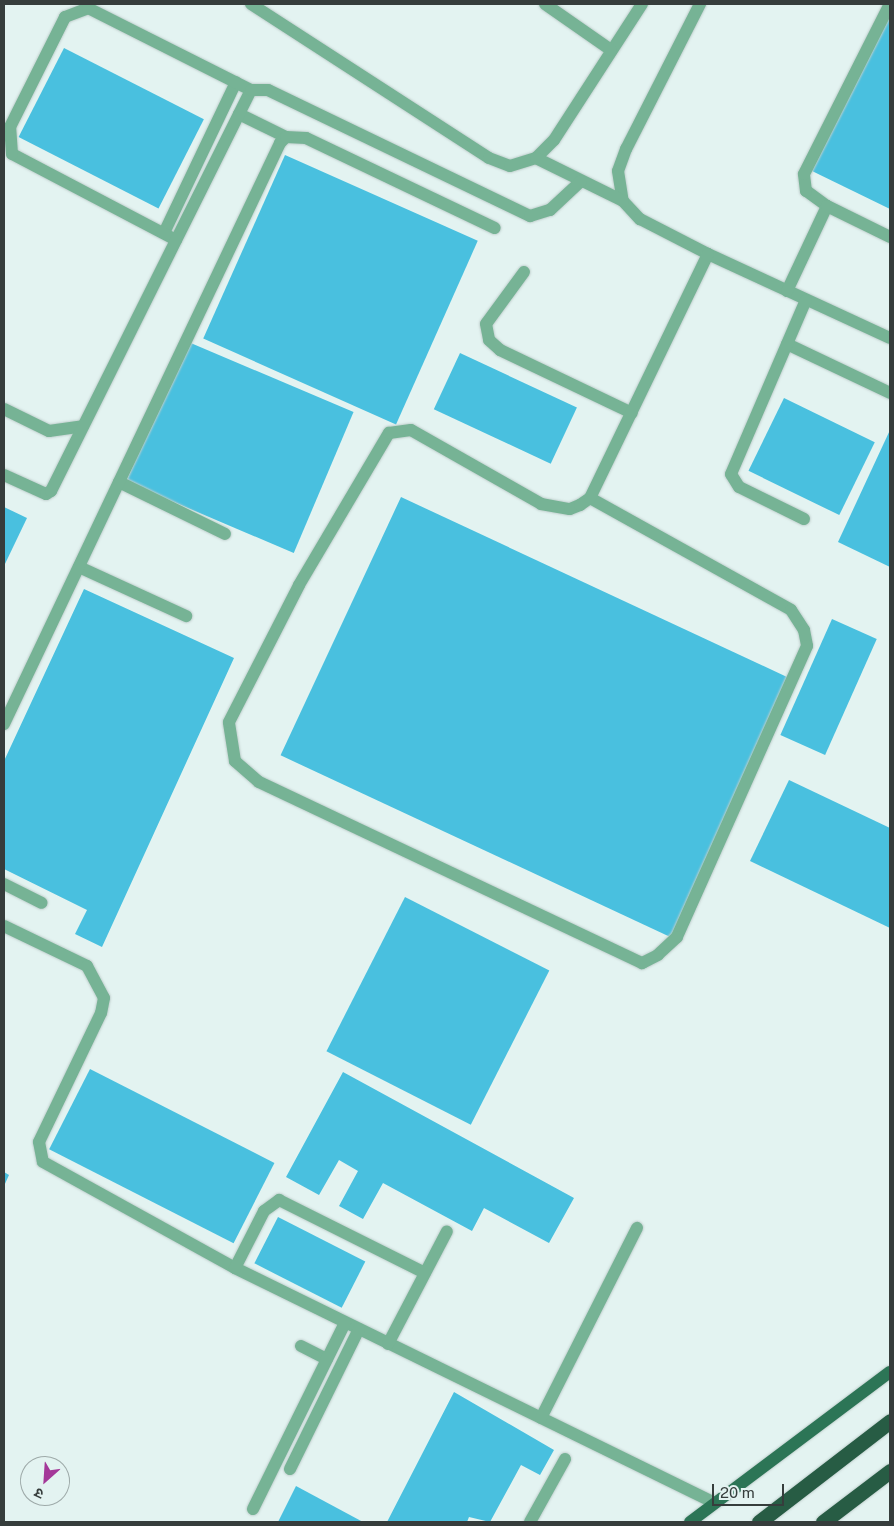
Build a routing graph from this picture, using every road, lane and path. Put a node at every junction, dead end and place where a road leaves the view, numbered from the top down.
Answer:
1 (251, 4) edge
2 (545, 4) edge
3 (642, 4) edge
4 (700, 4) edge
5 (890, 4) edge
6 (611, 50) junction
7 (236, 82) junction
8 (251, 90) junction
9 (239, 114) junction
10 (286, 138) junction
11 (536, 158) junction
12 (189, 180) junction
13 (581, 181) junction
14 (203, 187) junction
15 (623, 201) junction
16 (827, 206) junction
17 (495, 228) dead end
18 (164, 233) junction
19 (890, 237) edge
20 (176, 240) junction
21 (708, 254) junction
22 (524, 272) dead end
23 (787, 291) junction
24 (806, 300) junction
25 (890, 338) edge
26 (787, 344) junction
27 (890, 393) edge
28 (4, 409) edge
29 (632, 413) junction
30 (83, 426) junction
31 (4, 475) edge
32 (119, 482) junction
33 (590, 498) junction
34 (804, 519) dead end
35 (225, 534) dead end
36 (78, 567) junction
37 (186, 616) dead end
38 (4, 724) edge
39 (4, 884) edge
40 (42, 903) dead end
41 (4, 926) edge
42 (637, 1228) dead end
43 (447, 1231) dead end
44 (235, 1268) junction
45 (425, 1273) junction
46 (345, 1323) junction
47 (358, 1329) junction
48 (388, 1344) junction
49 (301, 1346) dead end
50 (327, 1359) junction
51 (890, 1372) edge
52 (540, 1418) junction
53 (890, 1421) edge
54 (565, 1459) dead end
55 (290, 1469) dead end
56 (890, 1471) edge
57 (715, 1503) junction
58 (253, 1509) dead end
59 (530, 1522) edge
60 (690, 1522) edge
61 (759, 1522) edge
62 (824, 1522) edge

1 - 11 street
2 - 6 street
3 - 6 street
4 - 15 street
5 - 16 street
6 - 11 street
7 - 8 street
7 - 12 street
7 - 18 street
8 - 9 street
8 - 13 street
9 - 10 street
9 - 14 street
10 - 17 street
10 - 32 street
11 - 13 street
12 - 14 street
12 - 18 street
13 - 15 street
14 - 20 street
15 - 21 street
16 - 19 street
16 - 23 street
18 - 20 street
20 - 30 street
21 - 23 street
21 - 29 street
22 - 29 street
23 - 24 street
24 - 25 street
24 - 26 street
26 - 27 street
26 - 34 street
28 - 30 street
29 - 33 street
30 - 31 street
32 - 35 street
32 - 36 street
33 - 33 street
36 - 37 street
36 - 38 street
39 - 40 street
41 - 44 street
42 - 52 street
43 - 45 street
44 - 45 street
44 - 46 street
45 - 48 street
46 - 47 street
46 - 50 street
47 - 48 street
47 - 55 street
48 - 52 street
49 - 50 street
50 - 58 street
51 - 57 main road
52 - 57 street
53 - 61 highway
54 - 59 street
56 - 62 highway
57 - 60 main road

